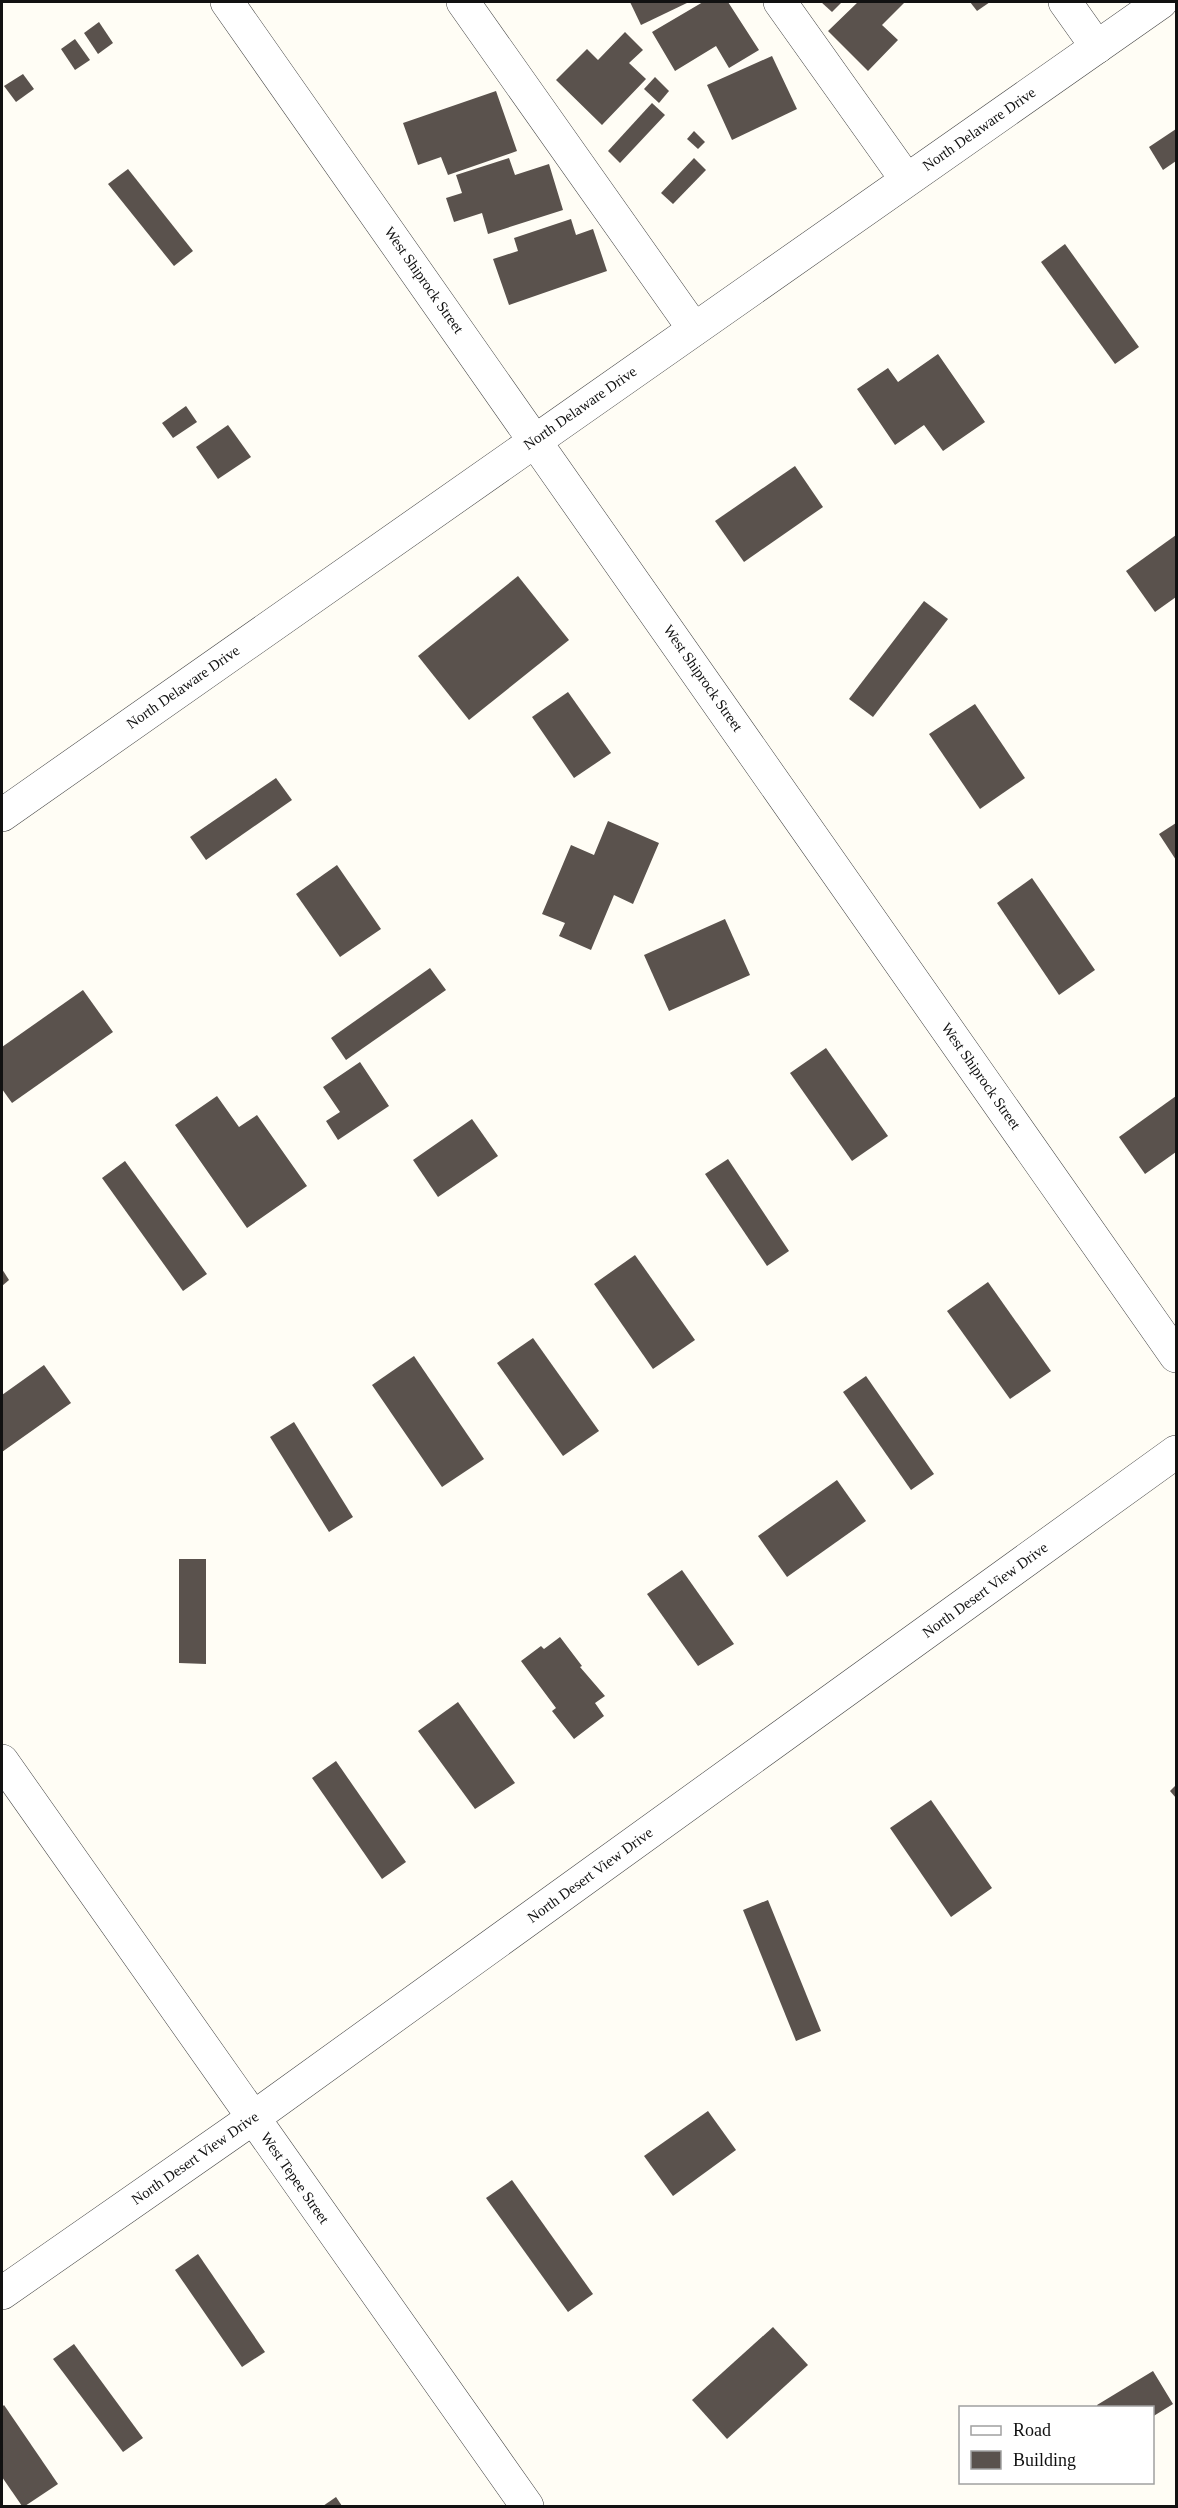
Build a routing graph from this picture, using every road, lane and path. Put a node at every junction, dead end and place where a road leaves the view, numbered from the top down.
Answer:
1 (227, 2) edge
2 (463, 2) edge
3 (780, 2) edge
4 (1065, 2) edge
5 (1161, 2) edge
6 (1097, 47) junction
7 (906, 179) junction
8 (694, 329) junction
9 (535, 439) junction
10 (2, 815) edge
11 (1176, 1356) edge
12 (1176, 1452) edge
13 (2, 1761) edge
14 (253, 2118) junction
15 (2, 2293) edge
16 (527, 2506) edge

1 - 9 street, West Shiprock Street
2 - 8 street
3 - 7 street
4 - 6 street
5 - 6 street, North Delaware Drive
6 - 7 street, North Delaware Drive
7 - 8 street, North Delaware Drive
8 - 9 street, North Delaware Drive
9 - 10 street, North Delaware Drive
9 - 11 street, West Shiprock Street
12 - 14 street, North Desert View Drive
13 - 14 street, West Tepee Street
14 - 15 street, North Desert View Drive
14 - 16 street, West Tepee Street

